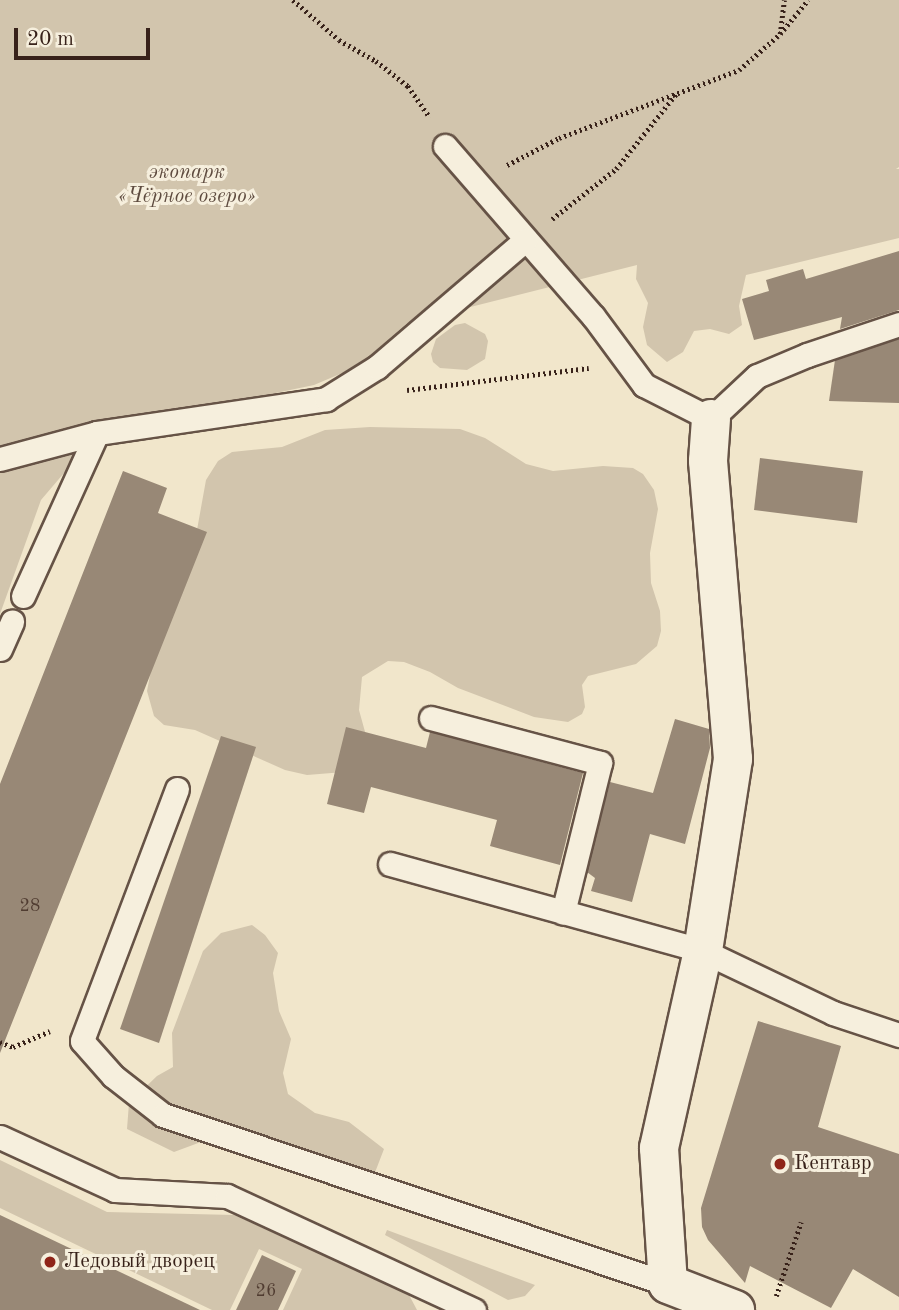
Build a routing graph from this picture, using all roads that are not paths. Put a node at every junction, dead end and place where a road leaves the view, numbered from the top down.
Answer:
1 (445, 146) road end
2 (525, 240) junction
3 (899, 324) edge
4 (711, 419) junction
5 (97, 433) junction
6 (0, 459) edge
7 (23, 596) dead end
8 (12, 622) dead end
9 (0, 649) edge
10 (432, 718) dead end
11 (177, 789) dead end
12 (390, 864) dead end
13 (563, 912) junction
14 (703, 951) junction
15 (899, 1035) edge
16 (0, 1137) edge
17 (668, 1284) junction
18 (474, 1310) edge
19 (735, 1310) edge

1 - 2 lane
2 - 4 lane
2 - 5 lane
3 - 4 lane
4 - 14 street
5 - 6 lane
5 - 7 lane
8 - 9 lane
10 - 13 lane
11 - 17 lane
12 - 13 lane
13 - 14 lane
14 - 15 lane
14 - 17 street
16 - 18 lane
17 - 19 street

